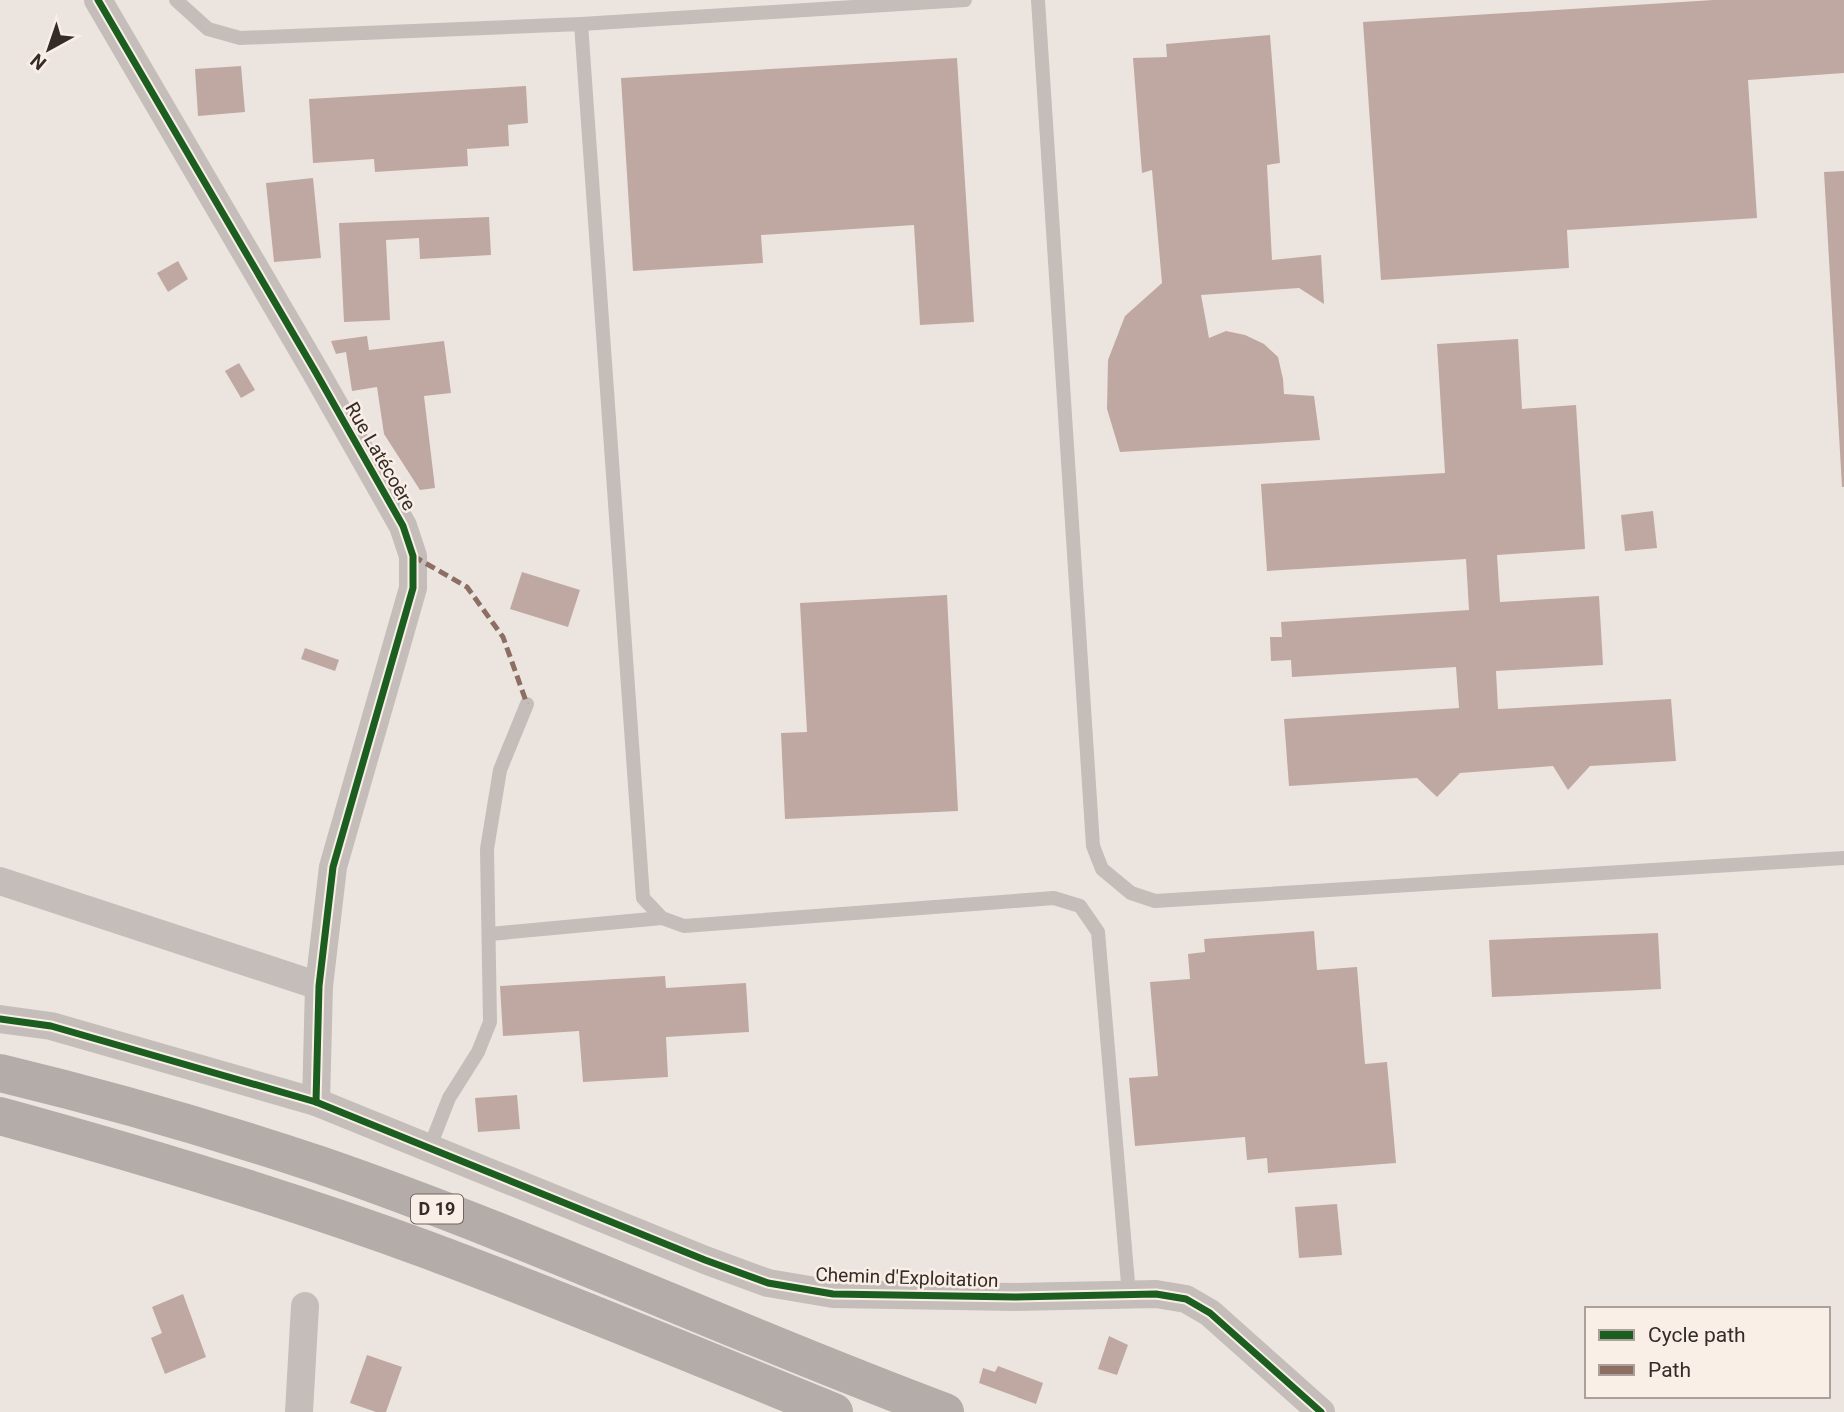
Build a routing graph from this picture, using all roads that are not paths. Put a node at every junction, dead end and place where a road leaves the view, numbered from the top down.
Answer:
1 (98, 0) edge
2 (176, 0) edge
3 (965, 0) edge
4 (1038, 0) edge
5 (581, 24) junction
6 (527, 704) dead end
7 (1844, 858) edge
8 (0, 881) edge
9 (662, 918) junction
10 (490, 934) junction
11 (319, 986) junction
12 (0, 1019) edge
13 (0, 1073) edge
14 (317, 1102) junction
15 (0, 1116) edge
16 (429, 1149) junction
17 (1129, 1295) junction
18 (305, 1306) dead end
19 (299, 1412) edge
20 (834, 1412) edge
21 (945, 1412) edge
22 (1321, 1412) edge

1 - 11 street, Rue Latécoère
2 - 5 lane
3 - 5 lane
4 - 7 lane
5 - 9 lane
6 - 10 lane
8 - 11 street
9 - 10 lane
9 - 17 lane
10 - 16 lane
11 - 14 street, Rue Latécoère
12 - 14 street, Chemin d'Exploitation
13 - 21 main road, D 19
14 - 16 street, Chemin d'Exploitation
15 - 20 main road, D 19
16 - 17 street, Chemin d'Exploitation
17 - 22 street, Chemin d'Exploitation
18 - 19 street

